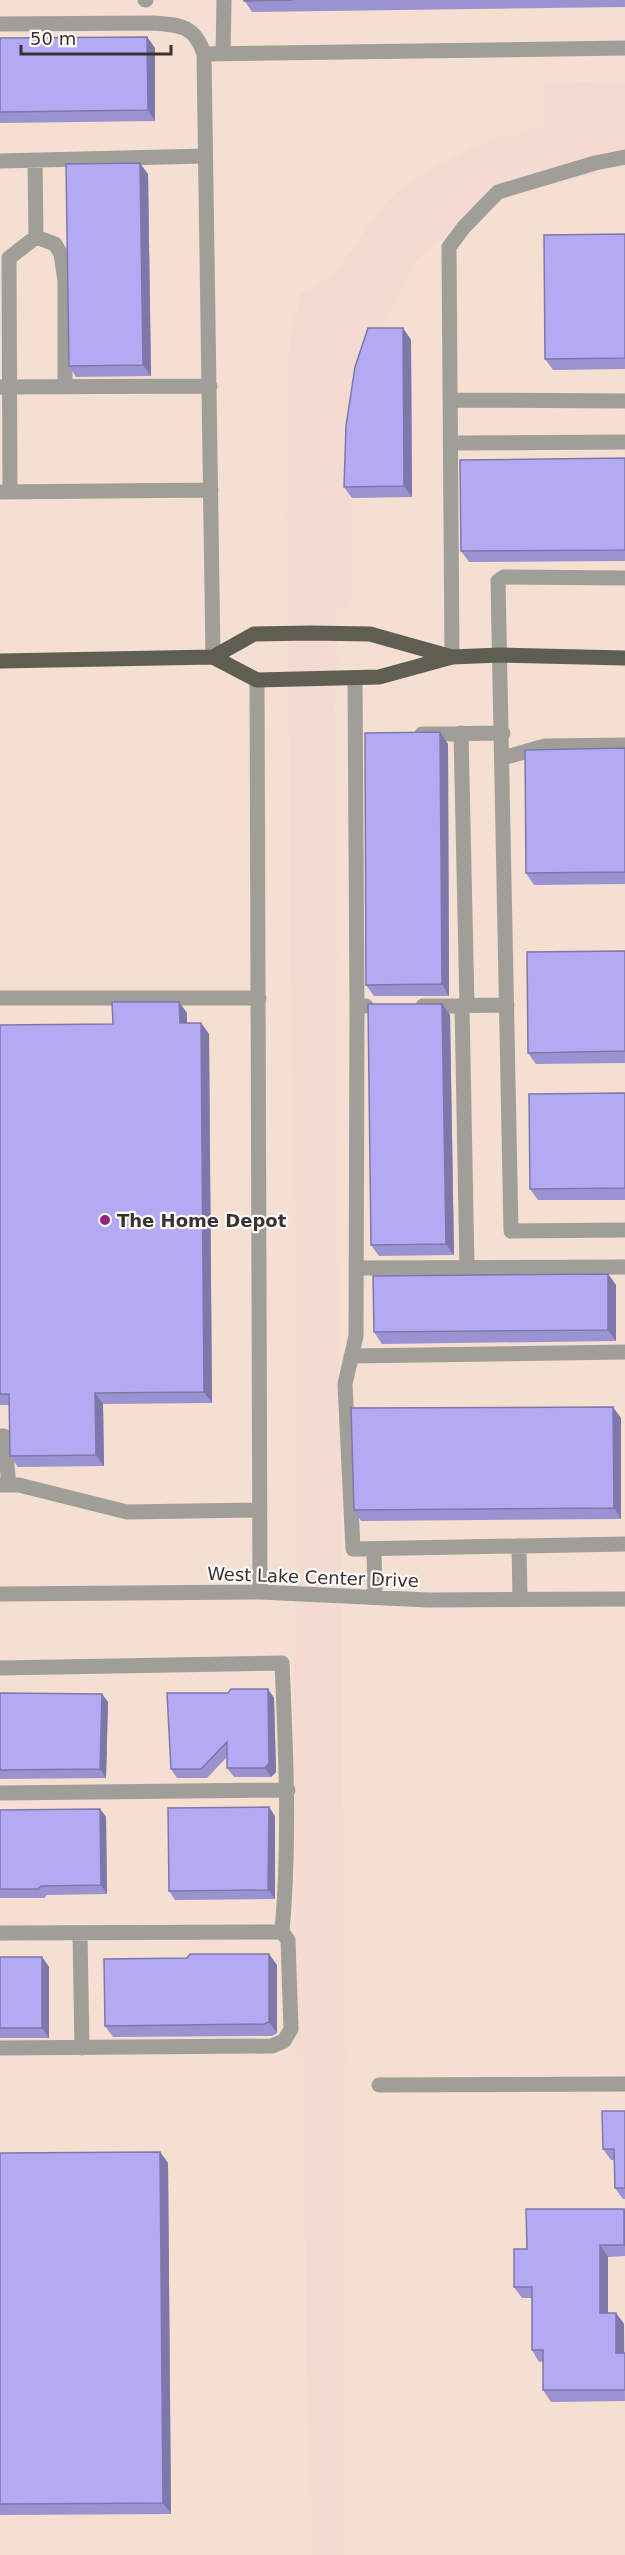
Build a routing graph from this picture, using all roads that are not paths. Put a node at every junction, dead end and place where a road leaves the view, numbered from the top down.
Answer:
1 (224, 0) edge
2 (0, 24) edge
3 (625, 48) edge
4 (204, 54) junction
5 (223, 54) junction
6 (205, 156) junction
7 (625, 157) edge
8 (35, 160) junction
9 (0, 161) edge
10 (36, 237) junction
11 (210, 386) junction
12 (5, 387) edge
13 (65, 387) junction
14 (451, 400) junction
15 (625, 401) edge
16 (625, 442) edge
17 (451, 443) junction
18 (211, 490) junction
19 (5, 492) edge
20 (625, 578) edge
21 (500, 655) junction
22 (213, 657) junction
23 (452, 657) junction
24 (625, 658) edge
25 (0, 661) edge
26 (355, 679) junction
27 (257, 680) junction
28 (462, 733) junction
29 (502, 733) junction
30 (403, 734) edge
31 (625, 745) edge
32 (503, 758) junction
33 (259, 998) junction
34 (0, 999) edge
35 (507, 1005) junction
36 (357, 1006) junction
37 (380, 1006) edge
38 (404, 1006) edge
39 (464, 1006) junction
40 (625, 1230) edge
41 (625, 1267) edge
42 (356, 1268) junction
43 (467, 1268) junction
44 (625, 1352) edge
45 (351, 1356) junction
46 (0, 1436) edge
47 (5, 1485) edge
48 (260, 1510) junction
49 (625, 1544) edge
50 (519, 1546) junction
51 (374, 1549) junction
52 (260, 1592) junction
53 (0, 1594) edge
54 (375, 1597) junction
55 (520, 1599) junction
56 (625, 1599) edge
57 (0, 1668) edge
58 (288, 1790) junction
59 (0, 1793) edge
60 (282, 1932) junction
61 (0, 1933) edge
62 (80, 1933) junction
63 (0, 2048) edge
64 (82, 2048) junction
65 (625, 2084) edge
66 (379, 2085) dead end

1 - 5 street
2 - 4 street
3 - 5 street
4 - 5 street
4 - 6 street
6 - 8 street
6 - 11 street
7 - 14 street
8 - 9 street
8 - 10 street
10 - 12 street
10 - 13 street
11 - 13 street
11 - 18 street
12 - 13 street
12 - 19 street
14 - 15 street
14 - 17 street
16 - 17 street
17 - 23 street
18 - 19 street
18 - 22 street
20 - 21 street
21 - 23 main road
21 - 24 main road
21 - 29 street
22 - 23 main road
22 - 25 main road
22 - 27 main road
23 - 26 main road
26 - 27 main road
26 - 36 street
27 - 33 street
28 - 29 street
28 - 30 street
28 - 39 street
29 - 32 street
31 - 32 street
32 - 35 street
33 - 34 street
33 - 48 street
35 - 39 street
35 - 40 street
36 - 37 street
36 - 42 street
38 - 39 street
39 - 43 street
41 - 43 street
42 - 43 street
42 - 45 street
44 - 45 street
45 - 51 street
46 - 47 street
47 - 48 street
48 - 52 street
49 - 50 street
50 - 51 street
50 - 55 street
51 - 54 street
52 - 53 street, West Lake Center Drive
52 - 54 street, West Lake Center Drive
54 - 55 street, West Lake Center Drive
55 - 56 street, West Lake Center Drive
57 - 58 street
58 - 59 street
58 - 60 street
60 - 62 street
60 - 64 street
61 - 62 street
62 - 64 street
63 - 64 street
65 - 66 street

